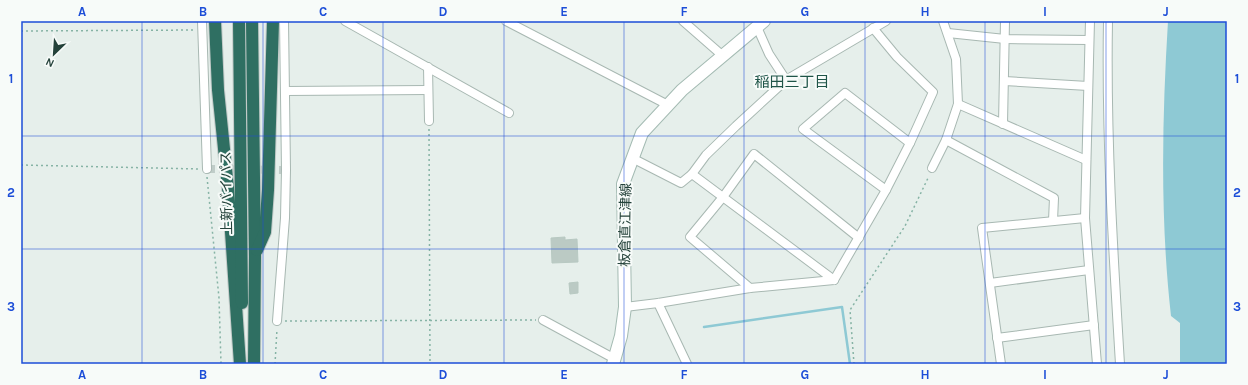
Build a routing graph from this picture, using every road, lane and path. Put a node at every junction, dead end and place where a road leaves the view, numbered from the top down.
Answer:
1 (202, 21) edge
2 (215, 21) edge
3 (239, 21) edge
4 (252, 21) edge
5 (273, 21) edge
6 (284, 21) edge
7 (345, 21) edge
8 (506, 21) edge
9 (684, 21) edge
10 (886, 21) edge
11 (943, 21) edge
12 (1005, 21) edge
13 (1090, 21) edge
14 (1108, 21) edge
15 (760, 24) edge
16 (873, 28) junction
17 (202, 30) junction
18 (21, 31) edge
19 (948, 33) junction
20 (1005, 39) junction
21 (1089, 40) junction
22 (723, 56) junction
23 (428, 67) junction
24 (786, 80) junction
25 (1004, 81) junction
26 (1088, 86) junction
27 (428, 90) junction
28 (285, 91) junction
29 (958, 104) junction
30 (668, 105) junction
31 (509, 114) dead end
32 (429, 122) joint
33 (1003, 124) junction
34 (946, 140) junction
35 (910, 143) junction
36 (632, 158) junction
37 (1086, 160) junction
38 (21, 165) edge
39 (932, 168) joint
40 (207, 169) junction
41 (692, 174) junction
42 (886, 190) junction
43 (723, 197) junction
44 (1085, 218) junction
45 (1053, 221) junction
46 (858, 238) junction
47 (255, 256) junction
48 (1089, 270) junction
49 (834, 280) junction
50 (990, 283) junction
51 (750, 288) junction
52 (658, 303) junction
53 (625, 307) junction
54 (544, 320) joint
55 (277, 321) junction
56 (430, 321) junction
57 (1094, 325) junction
58 (998, 338) junction
59 (614, 362) edge
60 (221, 364) edge
61 (240, 364) edge
62 (254, 364) edge
63 (275, 364) edge
64 (430, 364) edge
65 (687, 364) edge
66 (854, 364) edge
67 (1001, 364) edge
68 (1097, 364) edge
69 (1120, 364) edge

1 - 17 street
2 - 61 highway
3 - 61 highway, 上新バイパス
4 - 47 highway, 上新バイパス
5 - 47 highway
6 - 28 street
7 - 23 street
8 - 30 street
9 - 22 street
10 - 16 street
11 - 19 street
12 - 20 street
13 - 21 street
14 - 69 street
15 - 22 main road, 板倉直江津線
15 - 24 street
16 - 24 street
16 - 35 street
17 - 18 path
17 - 40 street
19 - 20 street
19 - 29 street
20 - 21 street
20 - 25 street
21 - 26 street
22 - 30 main road, 板倉直江津線
23 - 27 street
23 - 31 street
24 - 41 street
25 - 26 street
25 - 33 street
26 - 37 street
27 - 28 street
27 - 32 street
28 - 55 street
29 - 33 street
29 - 34 street
30 - 36 main road, 板倉直江津線
32 - 56 path
33 - 37 street
34 - 39 street
34 - 45 street
35 - 42 street
35 - 42 street
36 - 41 street
36 - 53 main road, 板倉直江津線
37 - 44 street
38 - 40 path
39 - 66 path
40 - 60 path
41 - 43 street
42 - 46 street
43 - 46 street
43 - 49 street
43 - 51 street
44 - 45 street
44 - 48 street
45 - 50 street
46 - 49 street
47 - 62 highway, 上新バイパス
48 - 50 street
48 - 57 street
49 - 51 street
50 - 58 street
51 - 52 street
52 - 53 street
52 - 65 street
53 - 59 main road, 板倉直江津線
54 - 56 path
54 - 59 street
55 - 56 path
55 - 63 path
56 - 64 path
57 - 58 street
57 - 68 street
58 - 67 street

